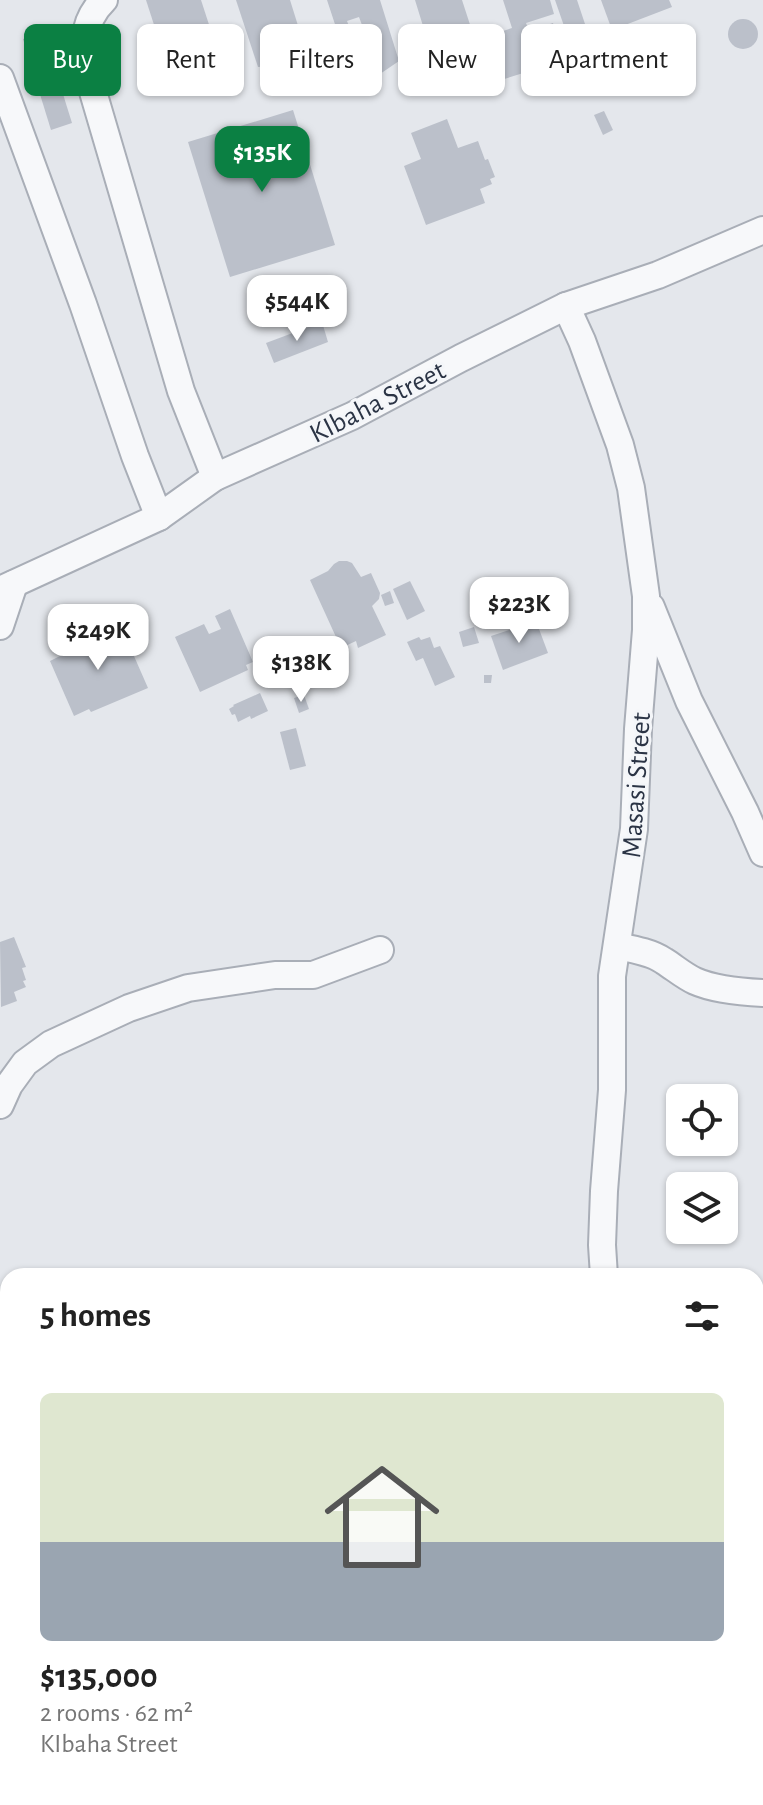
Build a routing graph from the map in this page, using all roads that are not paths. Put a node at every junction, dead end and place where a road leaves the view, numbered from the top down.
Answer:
1 (104, 0) edge
2 (0, 78) edge
3 (763, 230) edge
4 (566, 306) junction
5 (215, 477) junction
6 (159, 517) junction
7 (7, 587) edge
8 (646, 596) junction
9 (0, 626) edge
10 (763, 853) edge
11 (617, 946) junction
12 (380, 950) dead end
13 (763, 993) edge
14 (0, 1105) edge
15 (603, 1268) edge

1 - 5 street
2 - 6 street
3 - 4 street, KIbaha Street
4 - 5 street, KIbaha Street
4 - 8 street, Masasi Street
5 - 6 street, KIbaha Street
6 - 7 street, KIbaha Street
7 - 9 street
8 - 10 street
8 - 11 street, Masasi Street
11 - 13 street
11 - 15 street, Masasi Street
12 - 14 street

